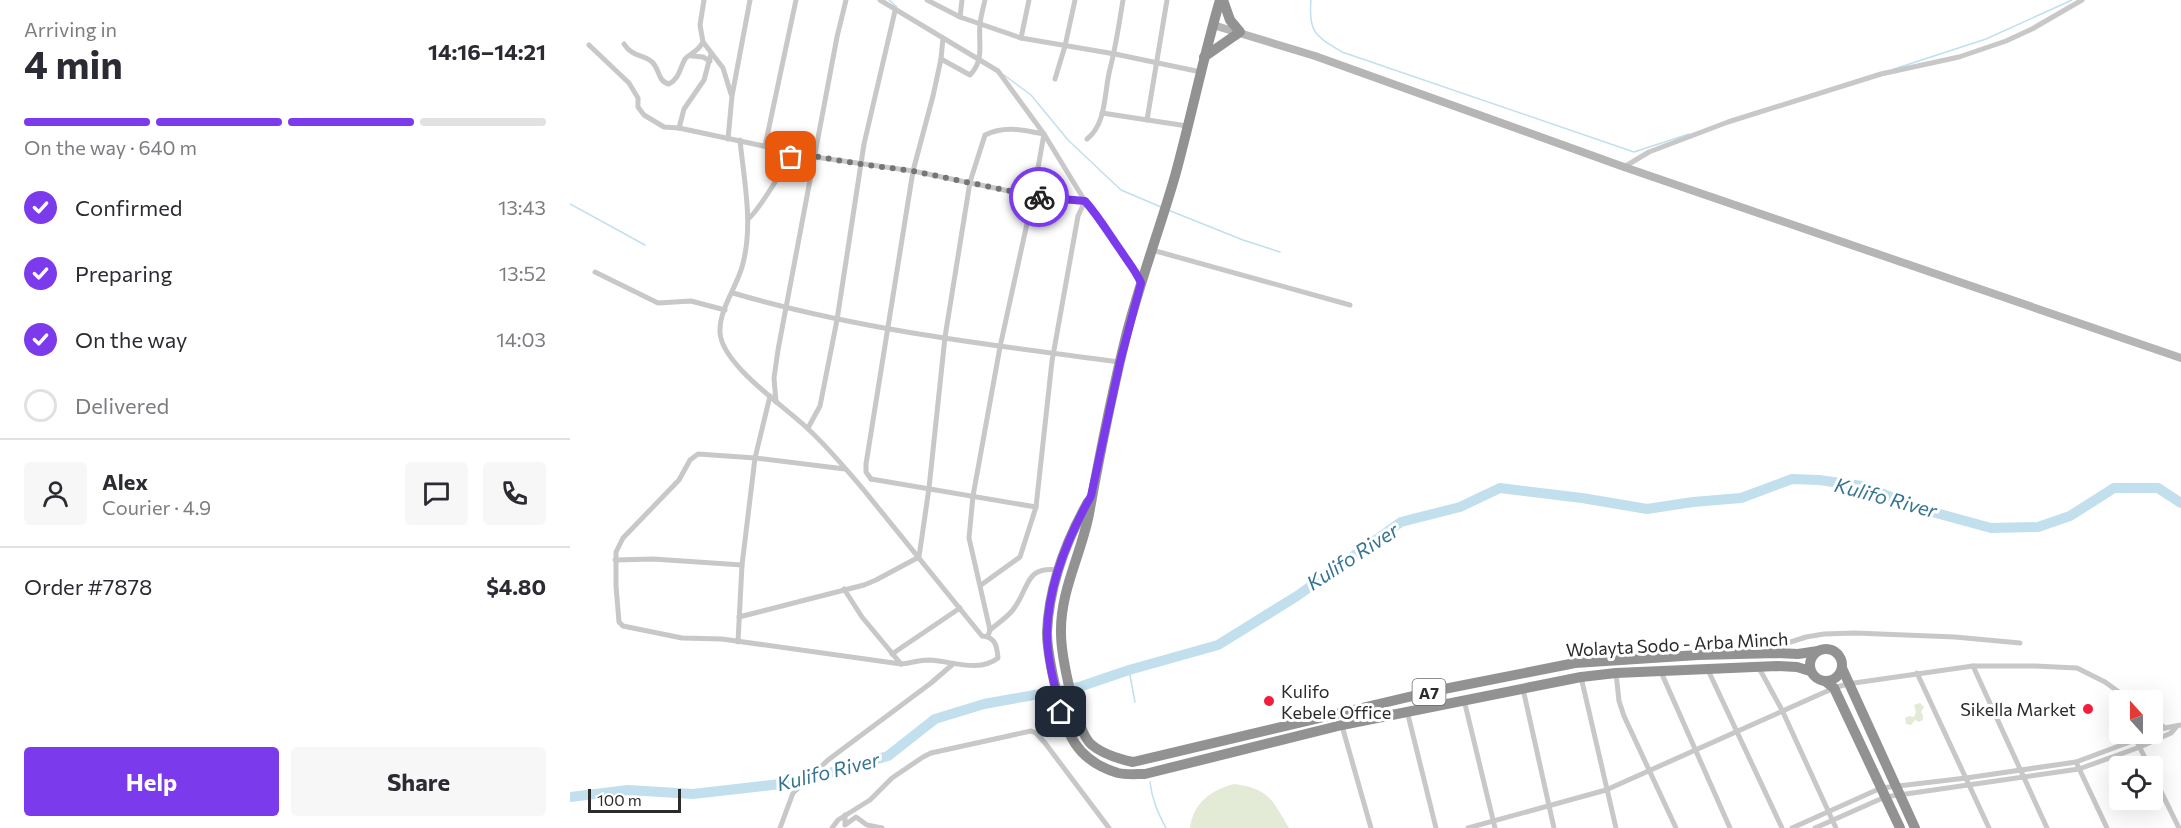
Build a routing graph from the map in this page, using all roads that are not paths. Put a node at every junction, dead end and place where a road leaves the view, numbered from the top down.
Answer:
1 (704, 0) edge
2 (750, 0) edge
3 (796, 0) edge
4 (846, 0) edge
5 (880, 0) edge
6 (927, 0) edge
7 (962, 0) edge
8 (985, 0) edge
9 (1029, 0) edge
10 (1075, 0) edge
11 (1123, 0) edge
12 (1167, 0) edge
13 (1221, 0) edge
14 (2082, 0) edge
15 (895, 10) junction
16 (960, 17) junction
17 (980, 24) junction
18 (1213, 25) junction
19 (1240, 32) junction
20 (943, 38) junction
21 (1021, 38) junction
22 (703, 42) junction
23 (624, 44) dead end
24 (589, 45) dead end
25 (1065, 46) junction
26 (1115, 54) junction
27 (691, 56) junction
28 (710, 57) junction
29 (1204, 57) junction
30 (941, 59) junction
31 (980, 60) junction
32 (1156, 63) junction
33 (1201, 72) junction
34 (1055, 80) dead end
35 (732, 96) junction
36 (1102, 113) junction
37 (1147, 120) junction
38 (1187, 126) junction
39 (679, 128) junction
40 (1044, 134) junction
41 (728, 139) junction
42 (1087, 139) dead end
43 (740, 140) junction
44 (765, 146) junction
45 (791, 152) junction
46 (815, 157) junction
47 (860, 164) junction
48 (1624, 167) junction
49 (913, 171) junction
50 (970, 182) junction
51 (1033, 196) junction
52 (1085, 201) junction
53 (749, 218) junction
54 (1152, 250) junction
55 (595, 272) dead end
56 (1141, 283) junction
57 (733, 293) junction
58 (1350, 305) dead end
59 (787, 309) junction
60 (725, 310) junction
61 (837, 320) junction
62 (888, 327) junction
63 (945, 337) junction
64 (999, 346) junction
65 (1054, 354) junction
66 (2181, 358) edge
67 (1120, 362) junction
68 (770, 396) junction
69 (776, 402) junction
70 (808, 428) junction
71 (755, 458) junction
72 (845, 469) junction
73 (871, 479) junction
74 (929, 488) junction
75 (863, 489) junction
76 (973, 496) junction
77 (1091, 496) junction
78 (1036, 507) junction
79 (919, 557) junction
80 (615, 560) junction
81 (742, 565) junction
82 (1059, 570) junction
83 (981, 585) junction
84 (844, 589) junction
85 (960, 608) junction
86 (739, 617) junction
87 (989, 633) junction
88 (738, 642) junction
89 (2020, 643) dead end
90 (1818, 651) junction
91 (1756, 653) junction
92 (892, 654) junction
93 (1624, 660) junction
94 (901, 664) junction
95 (953, 664) junction
96 (1973, 666) junction
97 (1759, 668) junction
98 (1842, 668) junction
99 (1708, 670) junction
100 (1810, 671) junction
101 (1661, 672) junction
102 (1619, 673) junction
103 (1917, 673) junction
104 (1581, 677) junction
105 (1829, 684) junction
106 (1847, 684) junction
107 (1523, 688) junction
108 (2116, 690) edge
109 (1464, 699) junction
110 (1407, 711) junction
111 (1782, 711) junction
112 (1340, 713) junction
113 (1342, 725) junction
114 (2179, 726) edge
115 (2165, 728) joint
116 (1737, 730) junction
117 (2171, 733) junction
118 (1245, 735) junction
119 (2125, 744) edge
120 (2138, 744) edge
121 (1248, 747) junction
122 (2140, 747) junction
123 (1694, 750) junction
124 (2144, 756) edge
125 (2076, 762) junction
126 (2019, 769) junction
127 (2079, 769) junction
128 (1649, 772) junction
129 (1966, 778) junction
130 (2024, 778) junction
131 (1970, 786) junction
132 (1606, 790) junction
133 (1896, 790) junction
134 (1883, 792) junction
135 (2163, 795) edge
136 (1548, 807) junction
137 (1828, 811) junction
138 (845, 815) junction
139 (1832, 820) junction
140 (1494, 821) junction
141 (781, 826) edge
142 (832, 828) edge
143 (882, 828) edge
144 (1109, 828) edge
145 (1371, 828) edge
146 (1436, 828) edge
147 (1468, 828) edge
148 (1496, 828) edge
149 (1554, 828) edge
150 (1616, 828) edge
151 (1676, 828) edge
152 (1730, 828) edge
153 (1782, 828) edge
154 (1792, 828) edge
155 (1815, 828) edge
156 (1836, 828) edge
157 (1900, 828) edge
158 (1914, 828) edge
159 (1989, 828) edge
160 (2047, 828) edge
161 (2107, 828) edge
162 (2179, 828) edge

1 - 22 street
2 - 35 street
3 - 44 street
4 - 46 street
5 - 15 street
6 - 16 street
7 - 16 street
8 - 17 street
9 - 21 street
10 - 25 street
11 - 26 street
12 - 32 street
13 - 18 highway, Wolayta Sodo - Arba Minch / A7
13 - 19 highway
14 - 48 street
15 - 20 street
15 - 47 street
16 - 17 street
17 - 21 street
17 - 31 street
18 - 19 street
18 - 29 highway, Wolayta Sodo - Arba Minch / A7
19 - 29 highway
19 - 48 street
20 - 30 street
20 - 31 street
21 - 25 street
22 - 27 street
22 - 28 street
23 - 27 street
24 - 39 street
25 - 26 street
25 - 34 street
26 - 32 street
26 - 36 street
27 - 28 street
28 - 35 street
28 - 39 street
29 - 33 highway, Wolayta Sodo - Arba Minch / A7
30 - 31 street
30 - 49 street
31 - 40 street
32 - 33 street
32 - 37 street
33 - 38 highway, Wolayta Sodo - Arba Minch / A7
35 - 41 street
36 - 37 street
36 - 42 street
37 - 38 street
38 - 54 highway, Wolayta Sodo - Arba Minch / A7
39 - 41 street
40 - 50 street
40 - 51 street
40 - 52 street
41 - 43 street
43 - 44 street
43 - 53 street
44 - 45 street
45 - 46 street
45 - 53 street
46 - 47 street
46 - 59 street
47 - 49 street
47 - 61 street
48 - 66 street
49 - 50 street
49 - 62 street
50 - 51 street
50 - 63 street
51 - 52 street
51 - 64 street
52 - 56 street
52 - 65 street
53 - 57 street
54 - 56 highway, Wolayta Sodo - Arba Minch / A7
54 - 58 street
55 - 60 street
56 - 67 highway, Wolayta Sodo - Arba Minch / A7
57 - 59 street
57 - 60 street
59 - 61 street
59 - 69 street
60 - 68 street
61 - 62 street
61 - 70 street
62 - 63 street
62 - 73 street
63 - 64 street
63 - 74 street
64 - 65 street
64 - 76 street
65 - 67 street
65 - 78 street
67 - 77 highway, Wolayta Sodo - Arba Minch / A7
68 - 69 street
68 - 71 street
69 - 70 street
70 - 72 street
71 - 72 street
71 - 80 street
71 - 81 street
72 - 75 street
73 - 74 street
73 - 75 street
74 - 76 street
74 - 79 street
75 - 79 street
76 - 78 street
76 - 83 street
77 - 82 highway, Wolayta Sodo - Arba Minch / A7
77 - 118 highway, Wolayta Sodo - Arba Minch / A7
78 - 83 street
79 - 84 street
79 - 85 street
80 - 81 street
80 - 88 street
81 - 86 street
82 - 87 street
82 - 121 highway, Wolayta Sodo - Arba Minch / A7
83 - 87 street
84 - 86 street
84 - 92 street
85 - 87 street
85 - 92 street
86 - 88 street
87 - 95 street
88 - 94 street
89 - 91 street
90 - 91 highway, Wolayta Sodo - Arba Minch / A7
90 - 98 highway, Wolayta Sodo - Arba Minch / A7
90 - 100 highway, Wolayta Sodo - Arba Minch
91 - 93 highway, Wolayta Sodo - Arba Minch / A7
92 - 94 street
93 - 102 highway
93 - 112 highway, Wolayta Sodo - Arba Minch / A7
94 - 95 street
95 - 141 street
96 - 103 street
96 - 108 street
96 - 126 street
97 - 99 highway, A7
97 - 100 highway, A7
97 - 111 street
98 - 105 highway
98 - 106 highway, Wolayta Sodo - Arba Minch / A7
99 - 101 highway, A7
99 - 116 street
100 - 105 highway, A7
101 - 102 highway, A7
101 - 123 street
102 - 104 highway, A7
102 - 128 street
103 - 106 street
103 - 129 street
104 - 107 highway, A7
104 - 132 street
105 - 106 street
105 - 111 street
105 - 134 highway
106 - 133 highway, Wolayta Sodo - Arba Minch / A7
107 - 109 highway, A7
107 - 136 street
109 - 110 highway, A7
109 - 140 street
110 - 113 highway, A7
110 - 146 street
111 - 116 street
111 - 137 street
112 - 113 street
112 - 118 highway, Wolayta Sodo - Arba Minch / A7
113 - 121 highway, A7
113 - 145 street
114 - 115 street
114 - 117 street
115 - 117 street
116 - 123 street
116 - 153 street
117 - 122 street
118 - 121 highway
119 - 125 street
120 - 122 street
122 - 124 street
122 - 127 street
123 - 128 street
123 - 152 street
125 - 126 street
125 - 127 street
126 - 129 street
126 - 130 street
127 - 130 street
127 - 161 street
128 - 132 street
128 - 151 street
129 - 131 street
129 - 133 street
130 - 131 street
130 - 160 street
131 - 133 street
131 - 159 street
132 - 136 street
132 - 150 street
133 - 134 street
133 - 134 street
133 - 158 highway, Wolayta Sodo - Arba Minch / A7
134 - 137 street
134 - 139 street
134 - 157 highway
135 - 162 street
136 - 140 street
136 - 149 street
137 - 139 street
137 - 154 street
138 - 142 street
138 - 143 street
138 - 144 street
139 - 155 street
139 - 156 street
140 - 147 street
140 - 148 street

